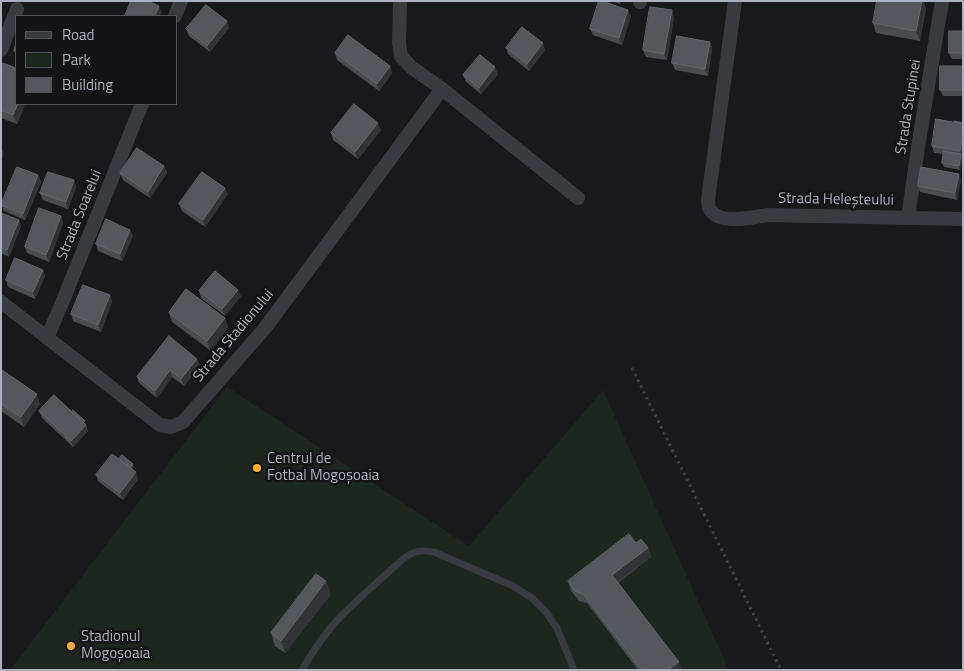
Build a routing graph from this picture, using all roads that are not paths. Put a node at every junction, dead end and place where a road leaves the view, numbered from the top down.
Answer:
1 (181, 1) edge
2 (400, 1) edge
3 (735, 1) edge
4 (942, 1) edge
5 (17, 9) dead end
6 (175, 15) edge
7 (1, 50) edge
8 (442, 89) junction
9 (142, 105) edge
10 (578, 198) dead end
11 (908, 218) junction
12 (963, 219) edge
13 (1, 302) edge
14 (47, 338) junction
15 (302, 670) edge
16 (574, 670) edge

1 - 6 street
2 - 8 street
3 - 11 street, Strada Heleșteului
4 - 11 street, Strada Stupinei
5 - 7 street
8 - 10 street
8 - 14 street, Strada Stadionului
9 - 14 street, Strada Soarelui
11 - 12 street, Strada Heleșteului
13 - 14 street, Strada Stadionului
15 - 16 lane

